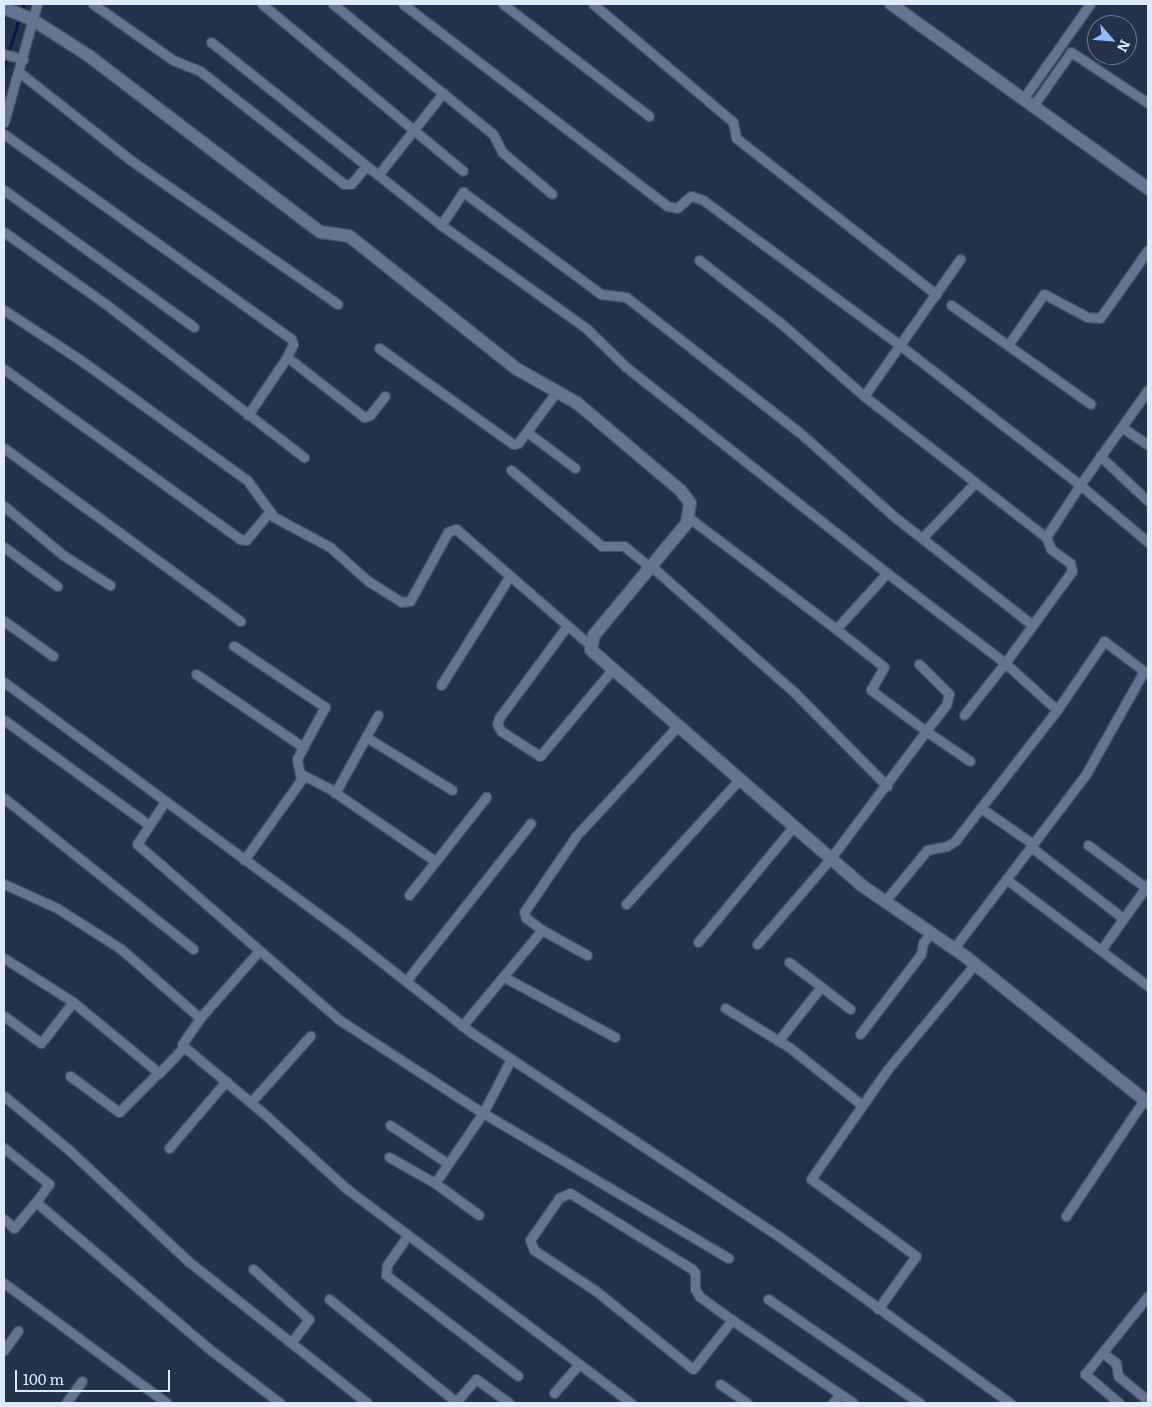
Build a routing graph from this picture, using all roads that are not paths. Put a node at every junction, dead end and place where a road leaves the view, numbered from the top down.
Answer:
1 (37, 4) edge
2 (93, 4) edge
3 (262, 4) edge
4 (333, 4) edge
5 (403, 4) edge
6 (503, 4) edge
7 (594, 4) edge
8 (890, 4) edge
9 (1090, 4) edge
10 (6, 10) edge
11 (30, 18) junction
12 (211, 42) dead end
13 (4, 54) edge
14 (20, 59) junction
15 (19, 72) junction
16 (443, 93) junction
17 (1028, 102) junction
18 (1148, 103) edge
19 (648, 116) dead end
20 (4, 122) edge
21 (411, 131) junction
22 (4, 134) edge
23 (366, 166) junction
24 (463, 171) dead end
25 (378, 175) junction
26 (1148, 189) edge
27 (4, 190) edge
28 (552, 194) dead end
29 (441, 225) junction
30 (4, 232) edge
31 (1148, 250) edge
32 (960, 259) dead end
33 (699, 260) dead end
34 (936, 294) junction
35 (338, 304) dead end
36 (951, 305) dead end
37 (4, 310) edge
38 (194, 327) dead end
39 (1008, 345) junction
40 (901, 346) junction
41 (379, 348) dead end
42 (287, 357) junction
43 (4, 370) edge
44 (558, 390) junction
45 (1148, 390) edge
46 (385, 396) dead end
47 (864, 396) junction
48 (1091, 404) dead end
49 (248, 415) junction
50 (1123, 428) junction
51 (526, 432) junction
52 (1148, 445) edge
53 (4, 448) edge
54 (1100, 456) junction
55 (304, 457) dead end
56 (575, 468) dead end
57 (511, 470) dead end
58 (975, 482) junction
59 (1080, 484) junction
60 (1148, 500) edge
61 (4, 506) edge
62 (269, 513) junction
63 (688, 517) junction
64 (1046, 537) junction
65 (922, 538) junction
66 (1148, 542) edge
67 (4, 547) edge
68 (650, 566) junction
69 (887, 573) junction
70 (510, 576) junction
71 (110, 585) dead end
72 (57, 586) dead end
73 (240, 620) dead end
74 (4, 621) edge
75 (1031, 624) junction
76 (567, 626) junction
77 (836, 629) junction
78 (590, 645) junction
79 (234, 646) dead end
80 (53, 656) dead end
81 (1005, 663) junction
82 (919, 664) dead end
83 (612, 670) junction
84 (1146, 672) edge
85 (196, 674) dead end
86 (4, 682) edge
87 (441, 685) dead end
88 (1057, 710) junction
89 (378, 715) dead end
90 (964, 715) dead end
91 (4, 720) edge
92 (677, 727) junction
93 (926, 731) junction
94 (366, 737) junction
95 (303, 747) junction
96 (970, 761) dead end
97 (301, 774) junction
98 (738, 781) junction
99 (887, 786) junction
100 (452, 790) dead end
101 (336, 793) junction
102 (486, 797) dead end
103 (4, 798) edge
104 (164, 803) junction
105 (981, 808) junction
106 (532, 823) dead end
107 (149, 824) junction
108 (793, 827) junction
109 (1032, 845) junction
110 (1088, 845) dead end
111 (830, 859) junction
112 (244, 860) junction
113 (435, 861) junction
114 (1006, 879) junction
115 (4, 884) edge
116 (1147, 885) edge
117 (409, 895) dead end
118 (885, 901) junction
119 (626, 904) dead end
120 (1123, 918) junction
121 (542, 930) junction
122 (931, 932) junction
123 (698, 942) dead end
124 (757, 944) dead end
125 (954, 948) junction
126 (192, 949) dead end
127 (1101, 950) junction
128 (258, 952) junction
129 (587, 955) dead end
130 (4, 958) edge
131 (789, 962) dead end
132 (974, 964) junction
133 (504, 977) junction
134 (406, 982) junction
135 (1148, 986) edge
136 (821, 987) junction
137 (73, 1002) junction
138 (725, 1008) dead end
139 (850, 1009) dead end
140 (4, 1016) edge
141 (200, 1018) junction
142 (462, 1026) junction
143 (860, 1034) dead end
144 (310, 1036) dead end
145 (615, 1037) dead end
146 (778, 1041) junction
147 (184, 1046) junction
148 (511, 1059) junction
149 (158, 1073) junction
150 (70, 1076) dead end
151 (226, 1081) junction
152 (4, 1096) edge
153 (251, 1102) junction
154 (1146, 1102) edge
155 (862, 1105) junction
156 (483, 1113) junction
157 (390, 1125) dead end
158 (4, 1148) edge
159 (169, 1148) dead end
160 (389, 1157) dead end
161 (447, 1163) junction
162 (435, 1184) junction
163 (36, 1202) junction
164 (479, 1215) dead end
165 (1066, 1216) dead end
166 (4, 1219) edge
167 (408, 1235) junction
168 (728, 1258) dead end
169 (253, 1269) dead end
170 (4, 1283) edge
171 (1148, 1296) edge
172 (328, 1299) dead end
173 (768, 1299) dead end
174 (878, 1308) junction
175 (732, 1320) junction
176 (18, 1331) dead end
177 (291, 1343) junction
178 (4, 1350) edge
179 (1103, 1353) junction
180 (579, 1364) junction
181 (518, 1376) dead end
182 (82, 1381) dead end
183 (720, 1384) dead end
184 (554, 1393) dead end
185 (840, 1394) junction
186 (1148, 1399) edge
187 (504, 1402) edge
188 (66, 1403) edge
189 (167, 1403) edge
190 (280, 1403) edge
191 (367, 1403) edge
192 (631, 1403) edge
193 (748, 1403) edge
194 (834, 1403) edge
195 (853, 1403) edge
196 (920, 1403) edge
197 (1010, 1403) edge
198 (1118, 1403) edge

1 - 11 street
2 - 23 street
3 - 21 street
4 - 16 street
5 - 40 street
6 - 19 street
7 - 34 street
8 - 17 street
9 - 17 street
10 - 11 street
11 - 14 street
11 - 44 street
12 - 23 street
13 - 14 street
14 - 15 street
15 - 20 street
15 - 35 street
16 - 21 street
16 - 28 street
17 - 18 street
17 - 26 street
21 - 24 street
21 - 25 street
22 - 42 street
23 - 25 street
25 - 29 street
27 - 38 street
29 - 65 street
29 - 69 street
30 - 49 street
31 - 39 street
32 - 34 street
33 - 47 street
34 - 40 street
36 - 39 street
37 - 62 street
39 - 48 street
40 - 47 street
40 - 59 street
41 - 51 street
42 - 46 street
42 - 49 street
43 - 62 street
44 - 51 street
44 - 63 street
45 - 50 street
47 - 58 street
49 - 55 street
50 - 52 street
50 - 54 street
51 - 56 street
53 - 73 street
54 - 59 street
54 - 60 street
57 - 68 street
58 - 64 street
58 - 65 street
59 - 64 street
59 - 66 street
61 - 71 street
62 - 70 street
63 - 68 street
63 - 77 street
64 - 75 street
65 - 75 street
67 - 72 street
68 - 78 street
68 - 99 street
69 - 77 street
69 - 81 street
70 - 76 street
70 - 87 street
74 - 80 street
75 - 81 street
76 - 78 street
76 - 83 street
77 - 93 street
78 - 83 street
79 - 95 street
81 - 88 street
81 - 90 street
82 - 93 street
83 - 92 street
84 - 88 street
84 - 109 street
85 - 95 street
86 - 104 street
88 - 105 street
89 - 94 street
91 - 107 street
92 - 98 street
92 - 121 street
93 - 96 street
93 - 99 street
94 - 100 street
94 - 101 street
95 - 97 street
97 - 101 street
97 - 112 street
98 - 108 street
98 - 119 street
99 - 111 street
101 - 113 street
102 - 113 street
103 - 126 street
104 - 107 street
104 - 112 street
105 - 109 street
105 - 118 street
106 - 134 street
107 - 128 street
108 - 111 street
108 - 123 street
109 - 114 street
109 - 120 street
110 - 116 street
111 - 118 street
111 - 124 street
112 - 134 street
113 - 117 street
114 - 125 street
114 - 127 street
115 - 141 street
116 - 120 street
118 - 122 street
120 - 127 street
121 - 129 street
121 - 133 street
122 - 125 street
122 - 143 street
125 - 132 street
127 - 135 street
128 - 141 street
128 - 156 street
130 - 137 street
131 - 136 street
132 - 154 street
132 - 155 street
133 - 142 street
133 - 145 street
134 - 142 street
136 - 139 street
136 - 146 street
137 - 140 street
137 - 149 street
138 - 146 street
141 - 147 street
142 - 148 street
144 - 153 street
146 - 155 street
147 - 149 street
147 - 151 street
148 - 156 street
148 - 174 street
149 - 150 street
151 - 153 street
151 - 159 street
152 - 177 street
153 - 167 street
154 - 165 street
155 - 174 street
156 - 161 street
156 - 168 street
157 - 161 street
158 - 163 street
160 - 162 street
161 - 162 street
162 - 164 street
163 - 166 street
163 - 190 street
167 - 180 street
167 - 181 street
169 - 177 street
170 - 189 street
171 - 179 street
172 - 187 street
173 - 196 street
174 - 197 street
175 - 175 street
175 - 185 street
176 - 178 street
177 - 191 street
179 - 186 street
179 - 198 street
180 - 184 street
180 - 192 street
182 - 188 street
183 - 193 street
185 - 194 street
185 - 195 street

